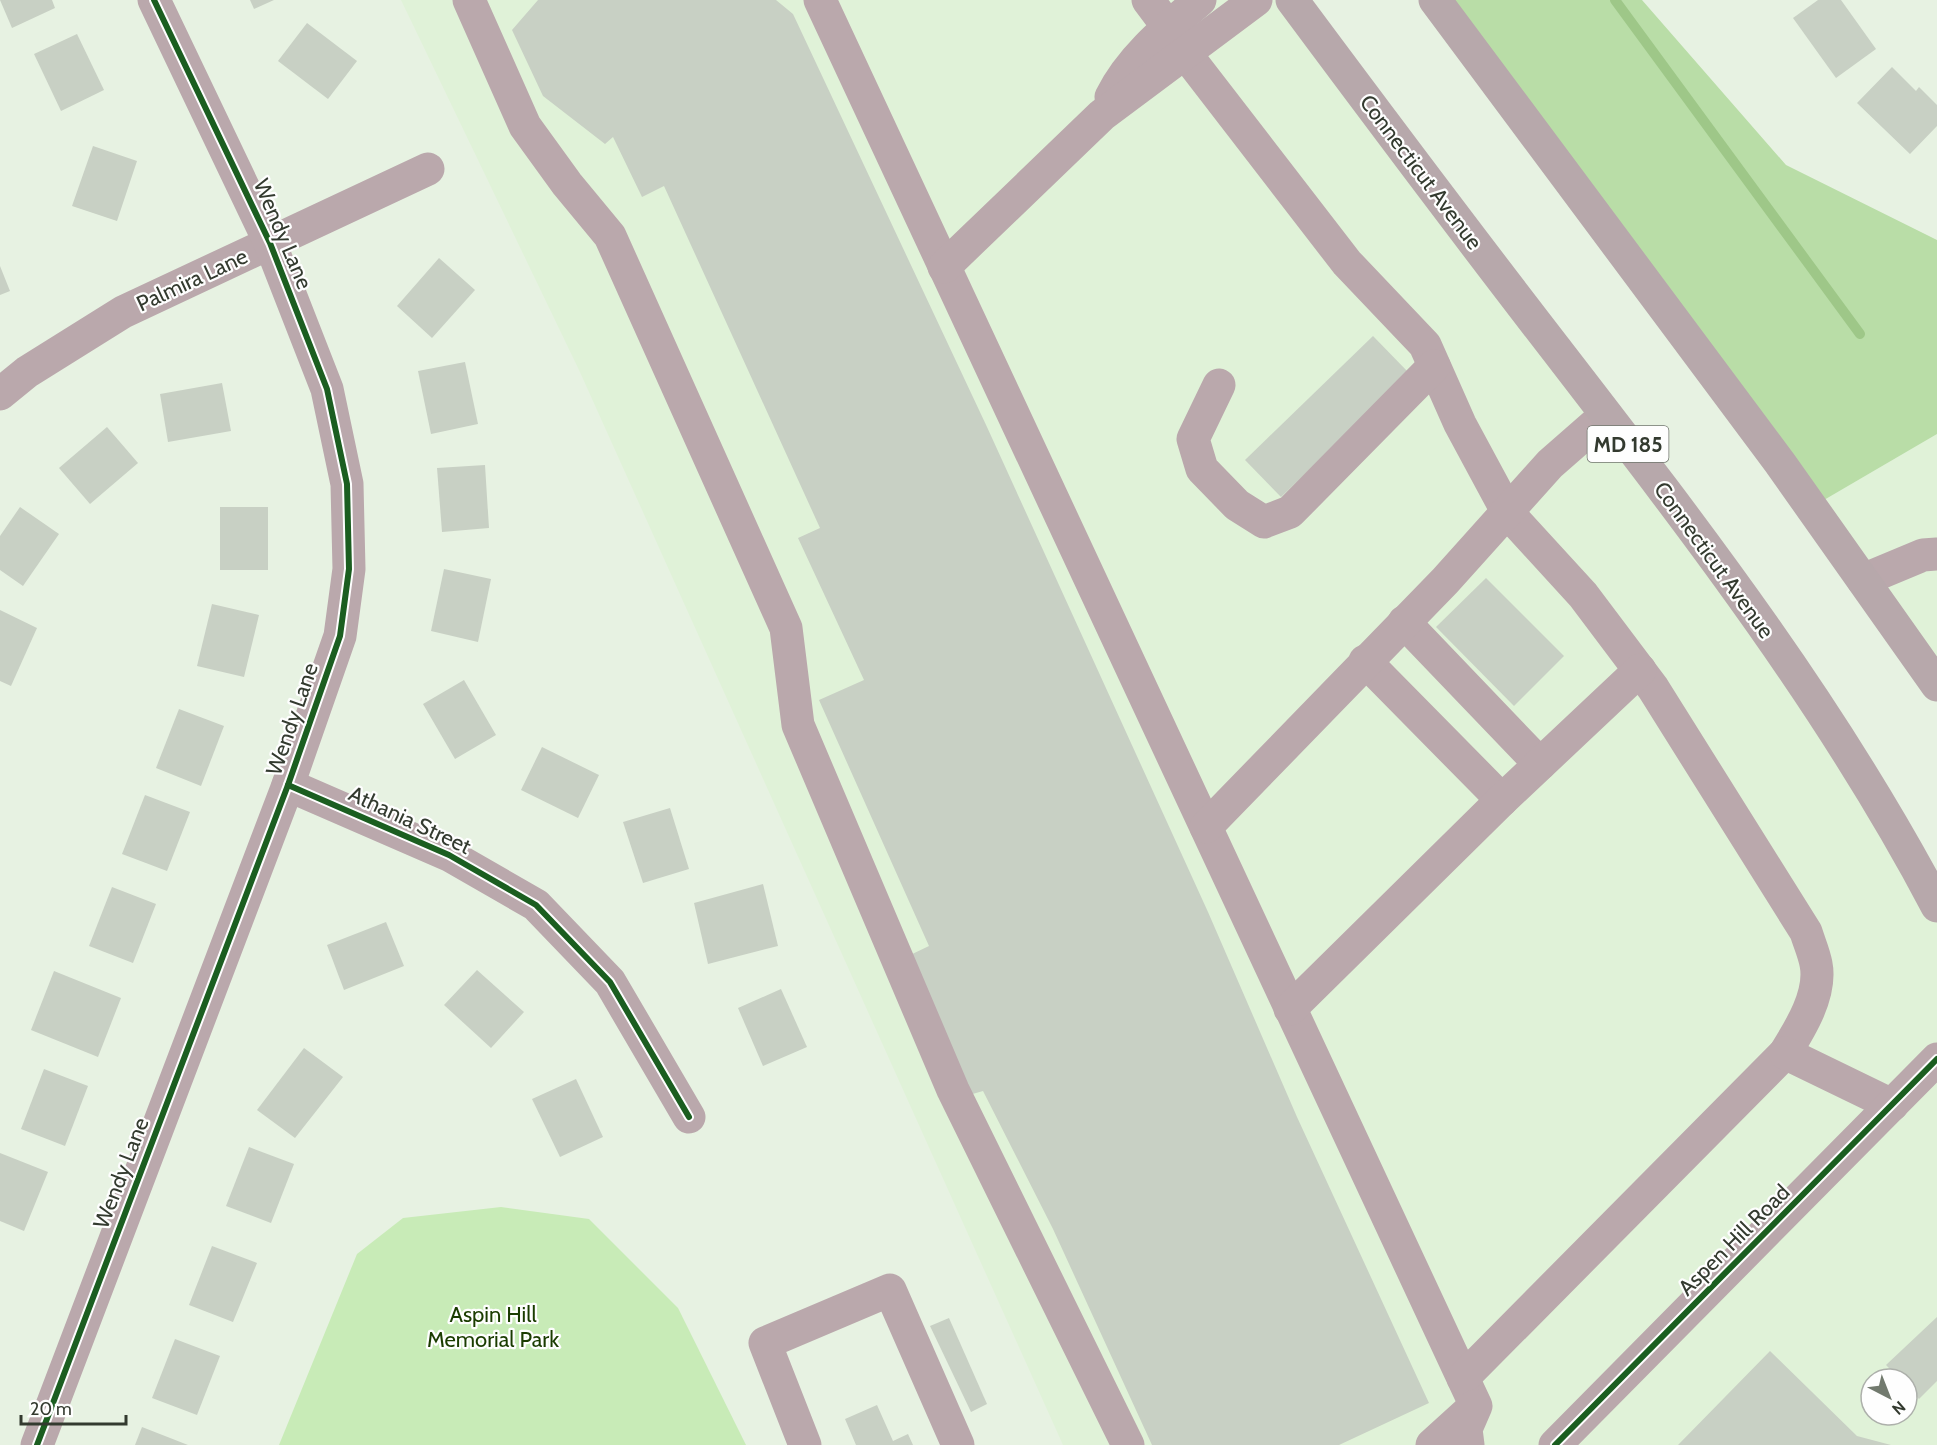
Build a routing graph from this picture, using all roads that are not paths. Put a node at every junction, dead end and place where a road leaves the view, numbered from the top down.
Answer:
1 (154, 0) edge
2 (469, 0) edge
3 (820, 0) edge
4 (1148, 0) edge
5 (1200, 0) edge
6 (1256, 0) edge
7 (1292, 0) edge
8 (1435, 0) edge
9 (1177, 41) junction
10 (428, 169) dead end
11 (270, 243) junction
12 (944, 267) junction
13 (1434, 366) junction
14 (1219, 385) dead end
15 (0, 394) edge
16 (1606, 415) junction
17 (1508, 513) junction
18 (1937, 554) edge
19 (1863, 580) junction
20 (1404, 622) junction
21 (1365, 661) junction
22 (1640, 670) junction
23 (1937, 685) edge
24 (1540, 764) junction
25 (288, 785) junction
26 (1502, 800) junction
27 (1206, 827) junction
28 (1937, 906) edge
29 (1290, 1009) junction
30 (1785, 1053) junction
31 (1937, 1059) edge
32 (1892, 1105) junction
33 (689, 1117) dead end
34 (1469, 1392) junction
35 (37, 1445) edge
36 (805, 1445) edge
37 (958, 1445) edge
38 (1128, 1445) edge
39 (1432, 1445) edge
40 (1468, 1445) edge
41 (1556, 1445) edge

1 - 11 street, Wendy Lane
2 - 38 street
3 - 12 street
4 - 9 street
5 - 9 street
6 - 9 street
7 - 16 main road, Connecticut Avenue / MD 185
8 - 19 main road
9 - 12 street
9 - 13 street
10 - 11 street, Palmira Lane
11 - 15 street, Palmira Lane
11 - 25 street, Wendy Lane
12 - 27 street
13 - 14 street
13 - 17 street
16 - 17 street
16 - 28 main road, Connecticut Avenue / MD 185
17 - 20 street
17 - 22 street
18 - 19 street
19 - 23 main road
20 - 21 street
20 - 24 street
21 - 26 street
21 - 27 street
22 - 24 street
22 - 30 street
24 - 26 street
25 - 33 street, Athania Street
25 - 35 street, Wendy Lane
26 - 29 street
27 - 29 street
29 - 34 street
30 - 32 street
30 - 34 street
31 - 32 street, Aspen Hill Road
32 - 41 street, Aspen Hill Road
34 - 39 street
34 - 40 street
36 - 37 street

